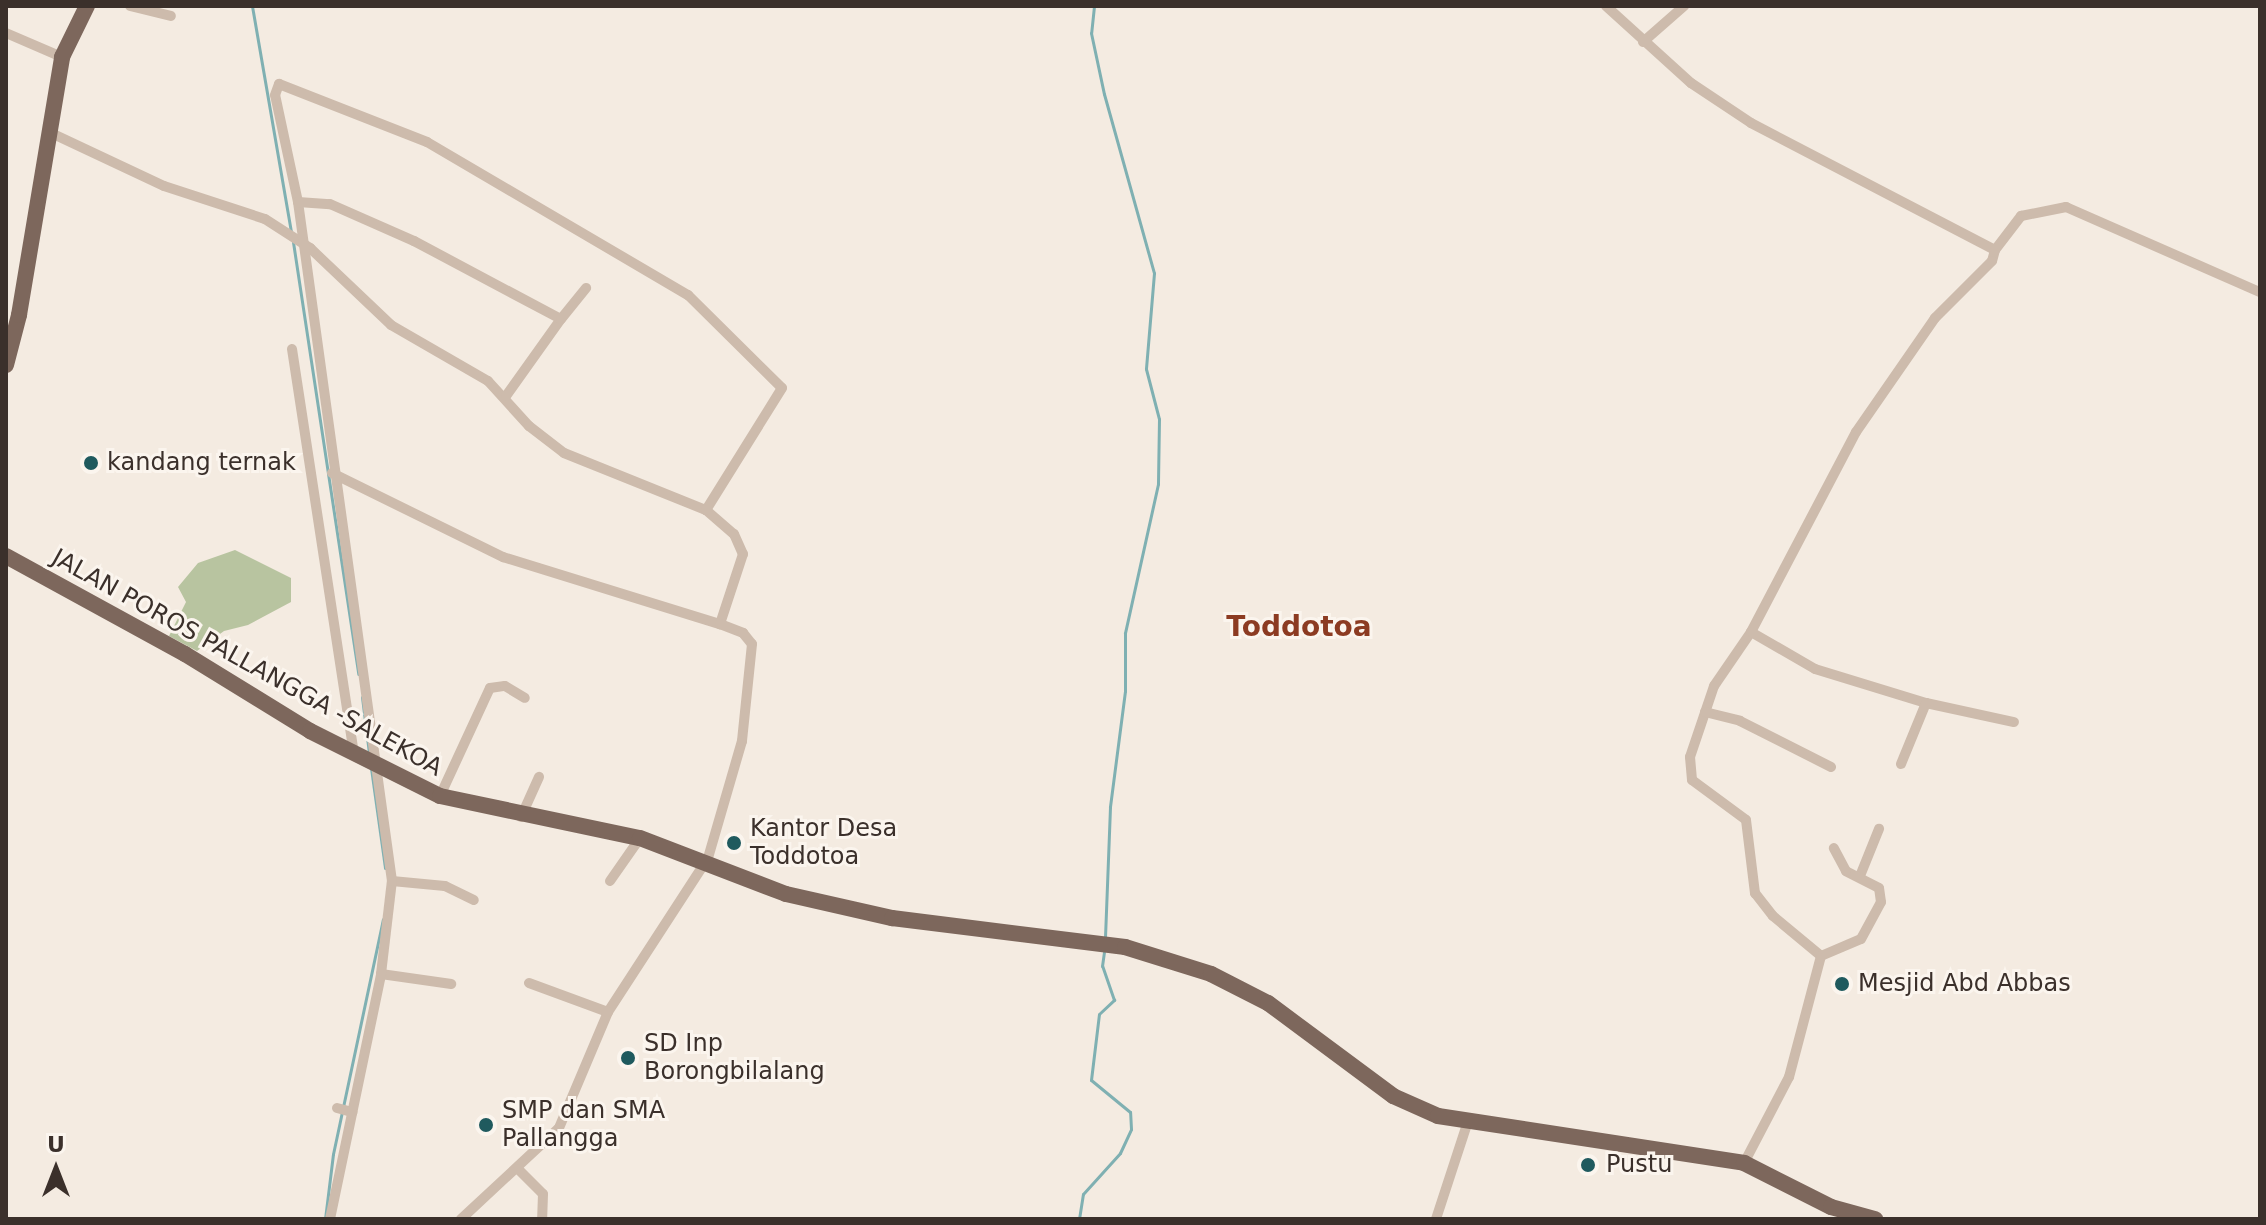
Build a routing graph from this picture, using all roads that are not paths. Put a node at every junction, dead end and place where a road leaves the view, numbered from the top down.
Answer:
1 (87, 6) edge
2 (130, 6) edge
3 (1606, 6) edge
4 (1684, 6) edge
5 (171, 16) dead end
6 (6, 33) edge
7 (1643, 42) junction
8 (62, 57) junction
9 (49, 132) junction
10 (298, 202) junction
11 (295, 239) junction
12 (1995, 250) junction
13 (586, 288) dead end
14 (2260, 292) edge
15 (561, 319) junction
16 (292, 349) dead end
17 (6, 365) edge
18 (506, 396) junction
19 (332, 473) junction
20 (706, 510) junction
21 (6, 556) edge
22 (720, 624) junction
23 (1751, 632) junction
24 (525, 698) dead end
25 (1926, 703) junction
26 (1705, 712) junction
27 (2014, 722) dead end
28 (368, 760) junction
29 (1901, 764) dead end
30 (1831, 767) dead end
31 (539, 777) dead end
32 (440, 796) junction
33 (521, 817) junction
34 (1879, 829) dead end
35 (640, 838) junction
36 (1834, 848) dead end
37 (706, 862) junction
38 (1860, 876) junction
39 (392, 881) junction
40 (610, 881) dead end
41 (474, 900) dead end
42 (1821, 956) junction
43 (381, 974) junction
44 (529, 983) dead end
45 (451, 984) dead end
46 (608, 1012) junction
47 (1467, 1124) junction
48 (1744, 1163) junction
49 (518, 1169) junction
50 (330, 1219) edge
51 (461, 1219) edge
52 (542, 1219) edge
53 (1436, 1219) edge
54 (1875, 1219) edge

1 - 8 main road
2 - 5 street
3 - 7 street
4 - 7 street
6 - 8 street
7 - 12 street
8 - 9 main road
9 - 11 street
9 - 17 main road
10 - 11 street
10 - 15 street
10 - 20 street
11 - 18 street
11 - 19 street
12 - 14 street
12 - 23 street
13 - 15 street
15 - 18 street
16 - 28 street
18 - 20 street
19 - 22 street
19 - 28 street
20 - 22 street
21 - 28 main road, JALAN POROS PALLANGGA -SALEKOA
22 - 37 street
23 - 25 street
23 - 26 street
24 - 32 street
25 - 27 street
25 - 29 street
26 - 30 street
26 - 42 street
28 - 32 main road, JALAN POROS PALLANGGA -SALEKOA
28 - 39 street
31 - 33 street
32 - 33 main road, JALAN POROS PALLANGGA -SALEKOA
33 - 35 main road, JALAN POROS PALLANGGA -SALEKOA
34 - 38 street
35 - 37 main road, JALAN POROS PALLANGGA -SALEKOA
35 - 40 street
36 - 38 street
37 - 46 street
37 - 47 main road, JALAN POROS PALLANGGA -SALEKOA
38 - 42 street
39 - 41 street
39 - 43 street
42 - 48 street
43 - 45 street
43 - 50 street
44 - 46 street
46 - 49 street
47 - 48 main road, JALAN POROS PALLANGGA -SALEKOA
47 - 53 street
48 - 54 main road, JALAN POROS PALLANGGA -SALEKOA
49 - 51 street
49 - 52 street

